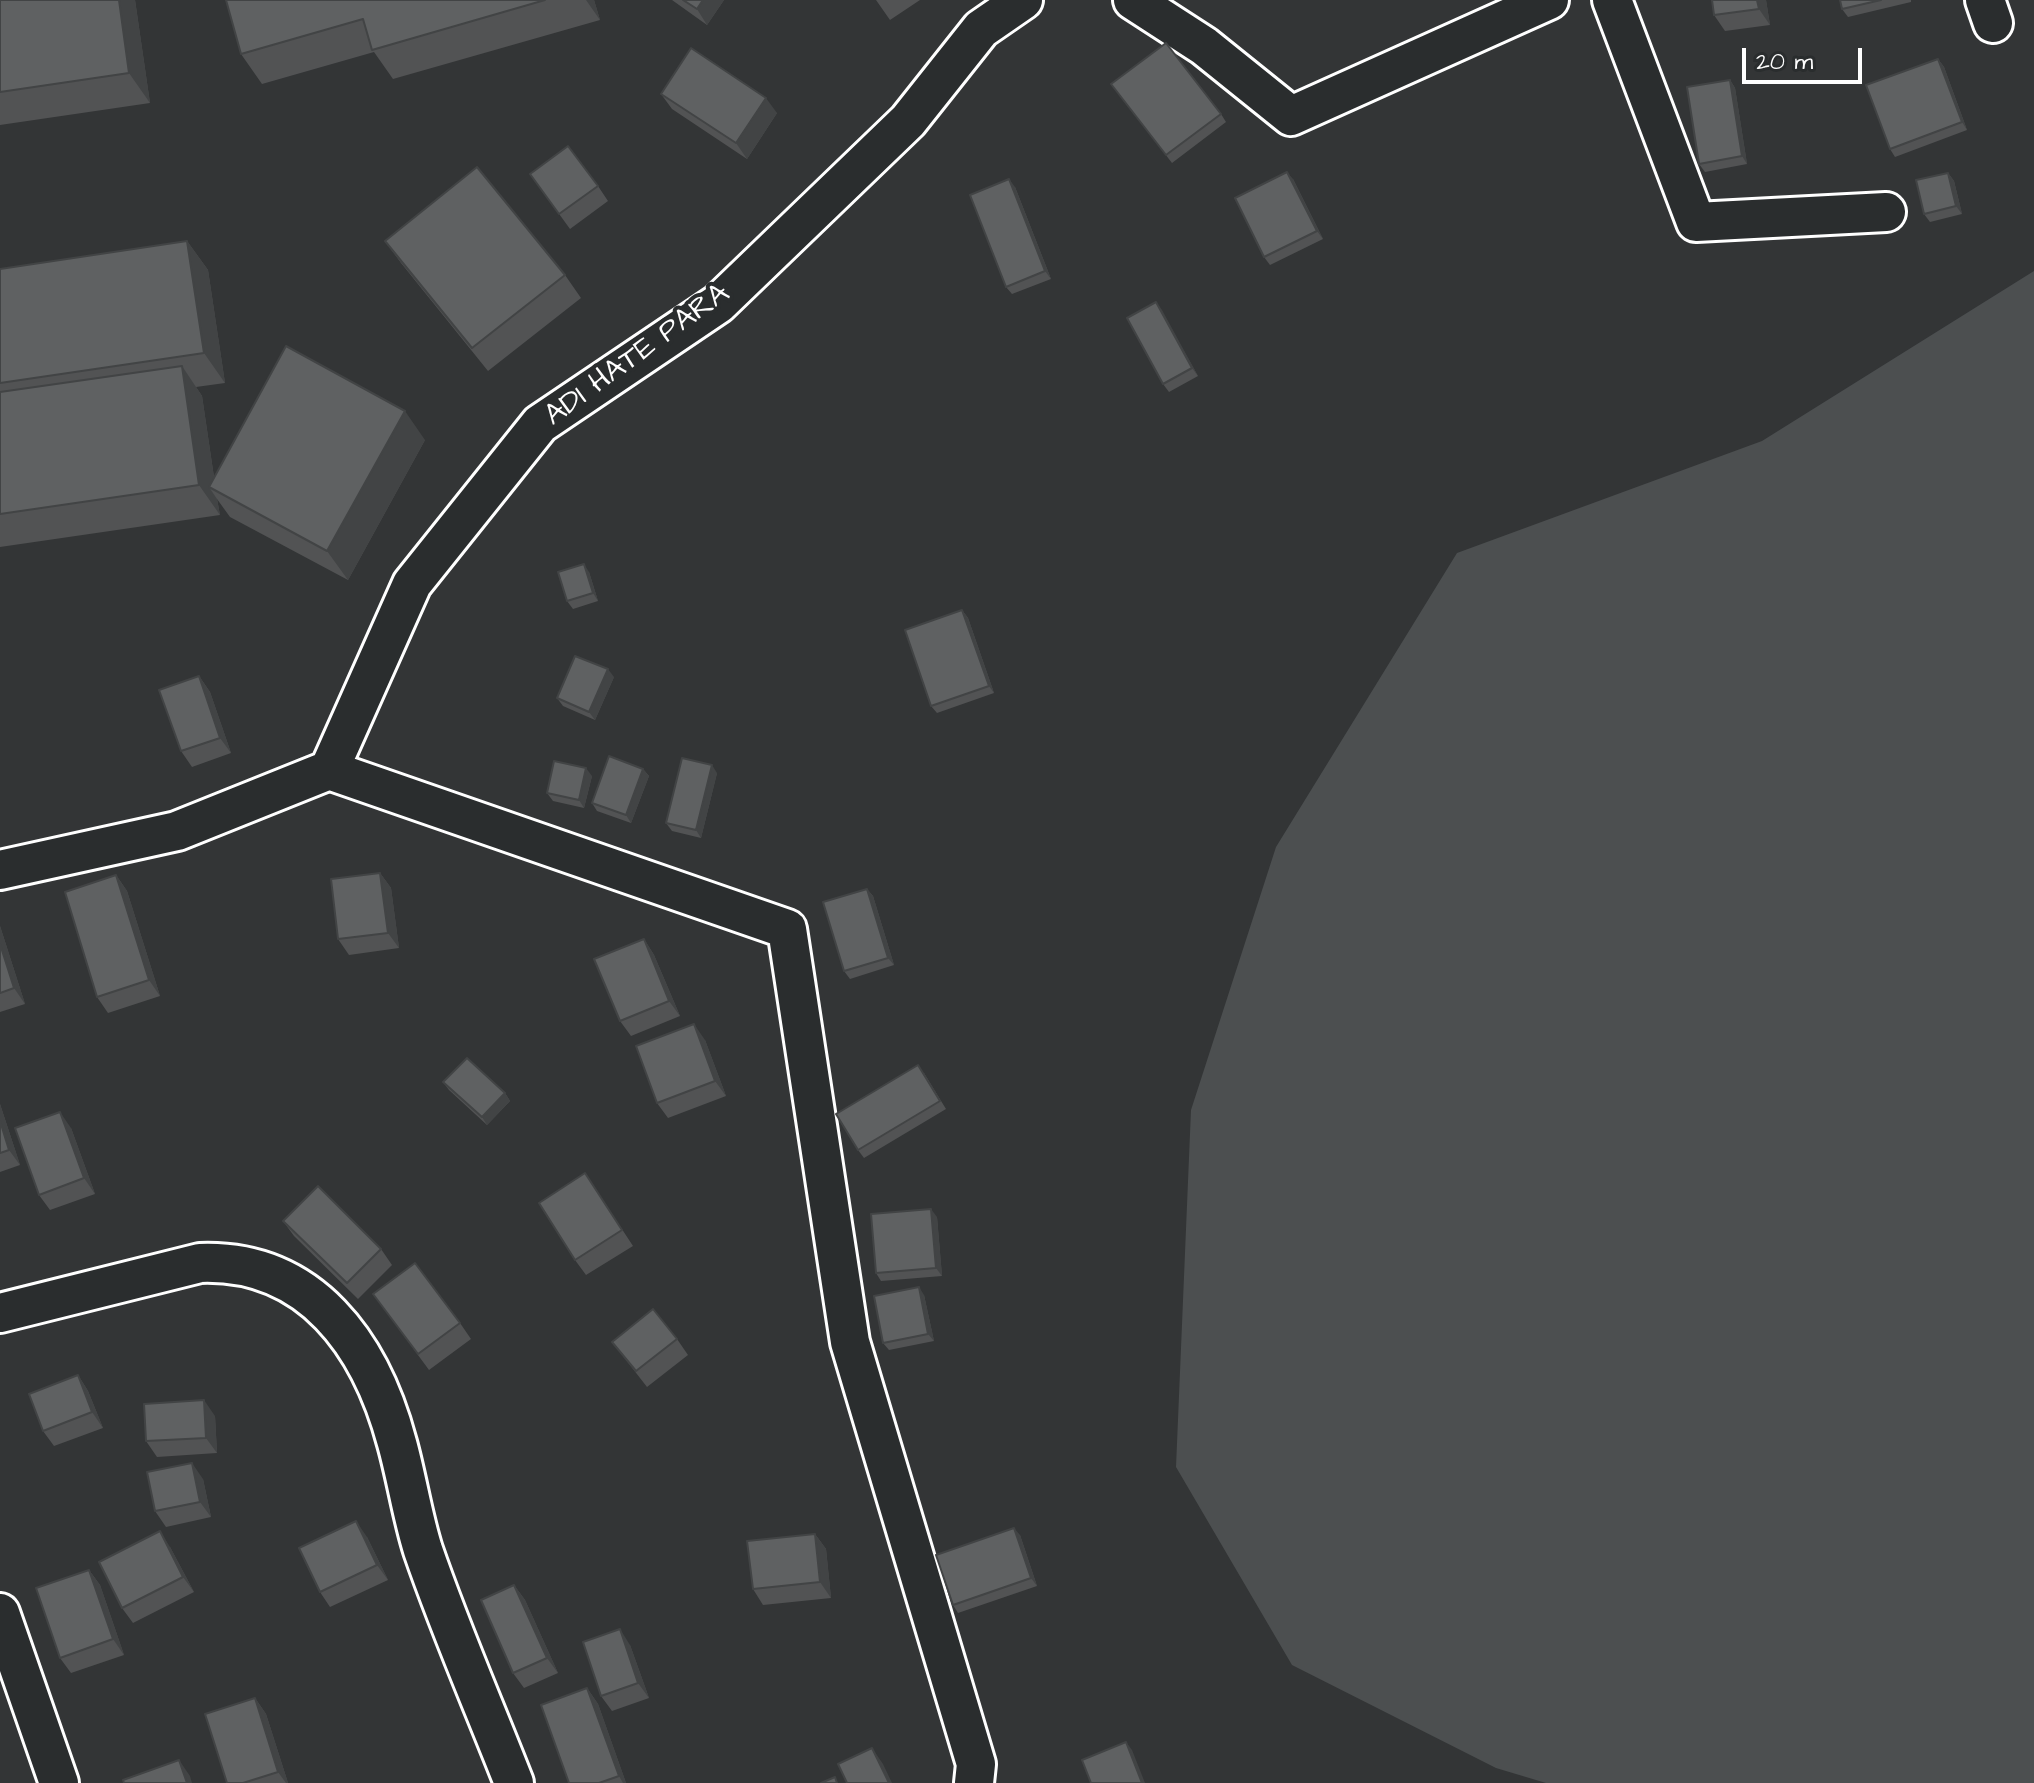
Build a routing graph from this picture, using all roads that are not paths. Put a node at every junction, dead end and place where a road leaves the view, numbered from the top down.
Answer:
1 (1023, 0) edge
2 (1133, 0) edge
3 (1549, 0) edge
4 (1612, 0) edge
5 (1886, 212) dead end
6 (329, 770) junction
7 (0, 870) edge
8 (0, 1313) edge
9 (0, 1613) edge
10 (59, 1783) edge
11 (514, 1783) edge
12 (974, 1783) edge

1 - 6 street, ADI HATE PARA
2 - 3 street
4 - 5 street
6 - 7 street
6 - 12 street
8 - 11 street
9 - 10 street

